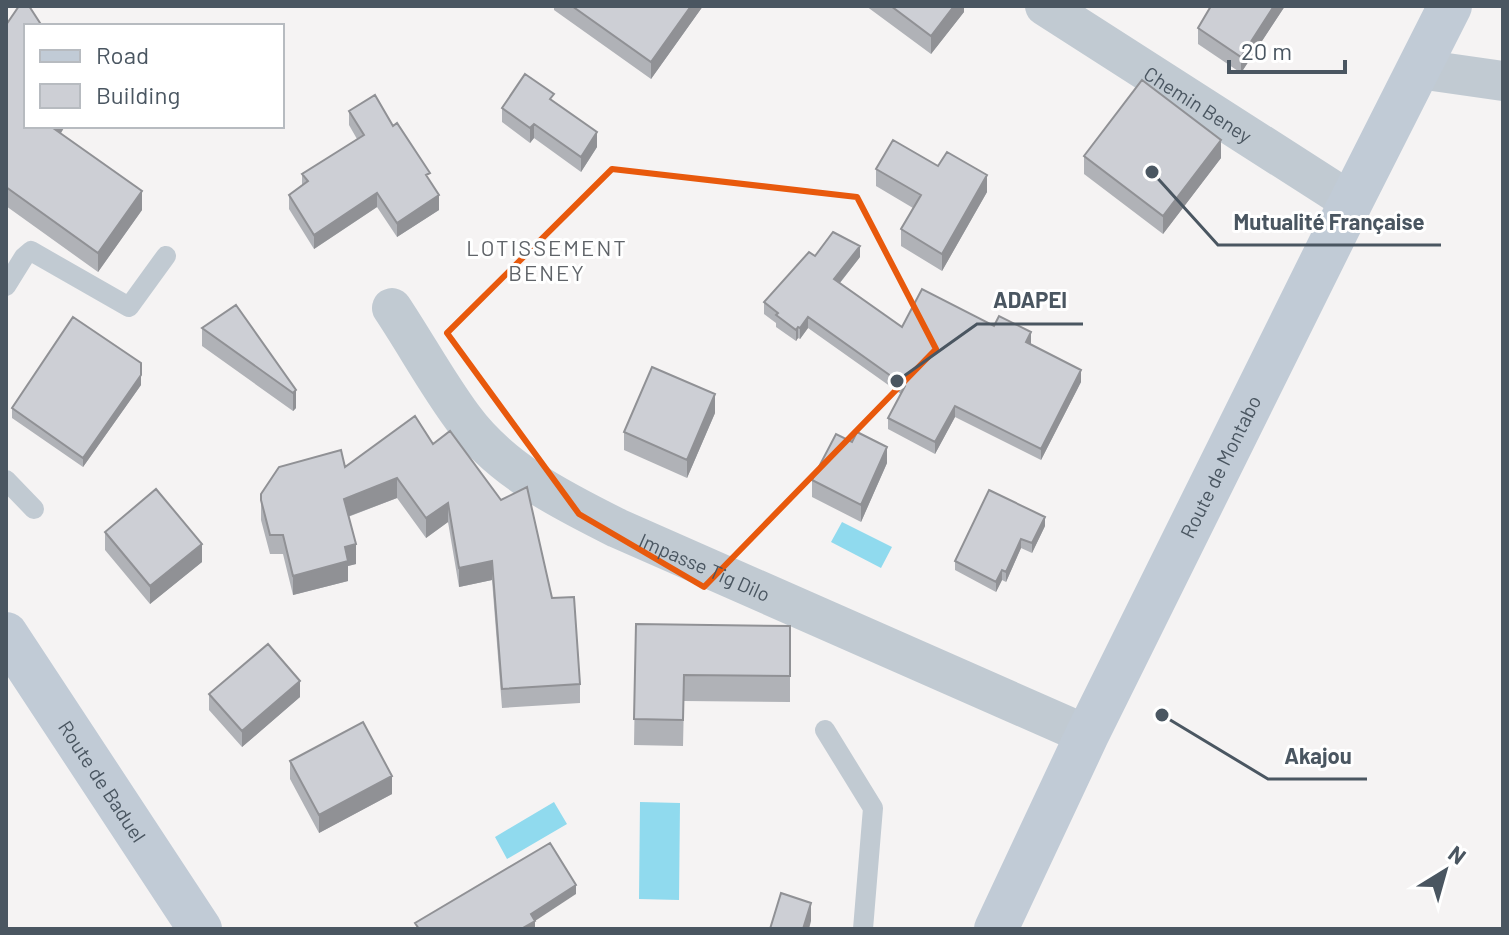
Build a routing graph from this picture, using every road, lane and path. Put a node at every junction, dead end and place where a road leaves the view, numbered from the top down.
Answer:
1 (1045, 6) edge
2 (1450, 6) edge
3 (1419, 69) junction
4 (1503, 81) edge
5 (1351, 202) junction
6 (166, 256) dead end
7 (6, 286) edge
8 (392, 308) dead end
9 (6, 480) edge
10 (34, 509) dead end
11 (6, 634) edge
12 (825, 730) dead end
13 (1087, 735) junction
14 (199, 929) edge
15 (863, 929) edge
16 (996, 929) edge

1 - 5 street, Chemin Beney
2 - 3 main road, Route de Montabo
3 - 4 street
3 - 5 main road, Route de Montabo
5 - 13 main road, Route de Montabo
6 - 7 lane
8 - 13 street, Impasse Tig Dilo
9 - 10 lane
11 - 14 main road, Route de Baduel
12 - 15 lane
13 - 16 main road, Route de Montabo

